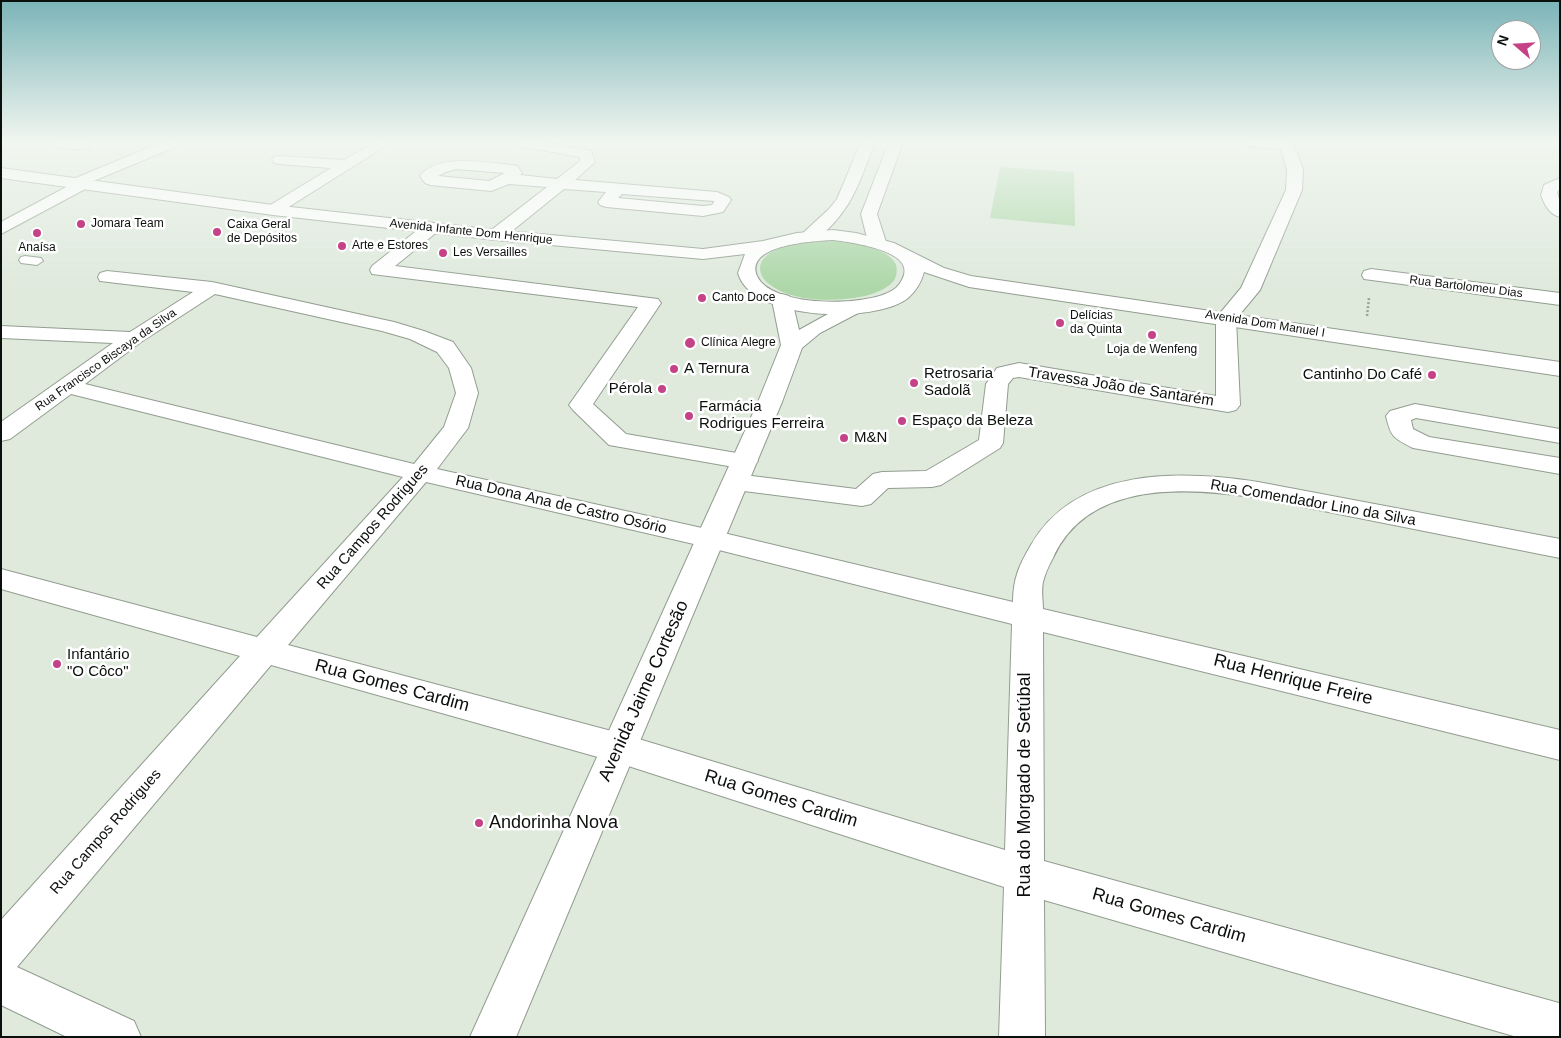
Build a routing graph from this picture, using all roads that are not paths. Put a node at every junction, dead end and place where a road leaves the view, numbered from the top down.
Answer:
1 (69, 190) edge
2 (128, 190) edge
3 (305, 190) edge
4 (553, 190) edge
5 (616, 190) edge
6 (635, 190) edge
7 (849, 190) edge
8 (878, 190) edge
9 (1294, 190) edge
10 (1549, 190) edge
11 (273, 210) junction
12 (1560, 212) edge
13 (431, 228) junction
14 (1, 229) edge
15 (496, 235) junction
16 (810, 236) junction
17 (877, 242) junction
18 (769, 246) junction
19 (901, 253) junction
20 (703, 254) junction
21 (747, 273) junction
22 (1371, 275) road end
23 (108, 277) dead end
24 (969, 281) junction
25 (212, 288) junction
26 (1560, 299) edge
27 (782, 300) junction
28 (883, 301) junction
29 (855, 307) junction
30 (1226, 318) junction
31 (1, 332) edge
32 (134, 338) junction
33 (792, 345) junction
34 (1560, 369) edge
35 (68, 387) junction
36 (1, 434) edge
37 (1560, 436) edge
38 (1560, 466) edge
39 (740, 471) junction
40 (420, 474) junction
41 (1049, 538) joint
42 (711, 539) junction
43 (1560, 549) edge
44 (1, 579) edge
45 (1026, 616) junction
46 (264, 652) junction
47 (1560, 745) edge
48 (619, 748) junction
49 (1025, 875) junction
50 (1, 952) edge
51 (1, 982) edge
52 (1559, 1026) edge
53 (118, 1037) edge
54 (493, 1037) edge
55 (1022, 1037) edge

1 - 14 street
2 - 11 street, Avenida Infante Dom Henrique
3 - 11 street
4 - 15 street
5 - 6 street
7 - 16 street
8 - 17 street
9 - 30 street
10 - 12 street
11 - 13 street, Avenida Infante Dom Henrique
13 - 15 street, Avenida Infante Dom Henrique
13 - 39 street
15 - 20 street, Avenida Infante Dom Henrique
16 - 17 street, Avenida Dom Manuel I
16 - 18 street, Avenida Dom Manuel I
17 - 19 street, Avenida Dom Manuel I
18 - 20 street, Avenida Infante Dom Henrique
18 - 21 street
19 - 24 street, Avenida Dom Manuel I
19 - 28 street
20 - 21 street, Avenida Infante Dom Henrique
21 - 27 street
22 - 26 street, Rua Bartolomeu Dias
23 - 25 street, Rua Campos Rodrigues
24 - 28 street, Avenida Dom Manuel I
24 - 30 street, Avenida Dom Manuel I
25 - 32 street, Rua Francisco Biscaya da Silva
25 - 40 street, Rua Campos Rodrigues
27 - 29 street
27 - 33 street
28 - 29 street
29 - 33 street
30 - 34 street, Avenida Dom Manuel I
30 - 39 street, Travessa João de Santarém
31 - 32 street
32 - 35 street, Rua Francisco Biscaya da Silva
33 - 39 street, Avenida Jaime Cortesão
35 - 36 street, Rua Francisco Biscaya da Silva
35 - 40 street, Rua Dona Ana de Castro Osório
37 - 38 street
39 - 42 street, Avenida Jaime Cortesão
40 - 42 street, Rua Dona Ana de Castro Osório
40 - 46 street, Rua Campos Rodrigues
41 - 43 street, Rua Comendador Lino da Silva
41 - 45 street, Rua do Morgado de Setúbal
42 - 45 street, Rua Dona Ana de Castro Osório
42 - 48 street, Avenida Jaime Cortesão
44 - 46 street, Rua Gomes Cardim
45 - 47 street, Rua Henrique Freire
45 - 49 street, Rua do Morgado de Setúbal
46 - 48 street, Rua Gomes Cardim
46 - 50 street, Rua Campos Rodrigues
48 - 49 street, Rua Gomes Cardim
48 - 54 street, Avenida Jaime Cortesão
49 - 52 street, Rua Gomes Cardim
49 - 55 street, Rua do Morgado de Setúbal
51 - 53 street

